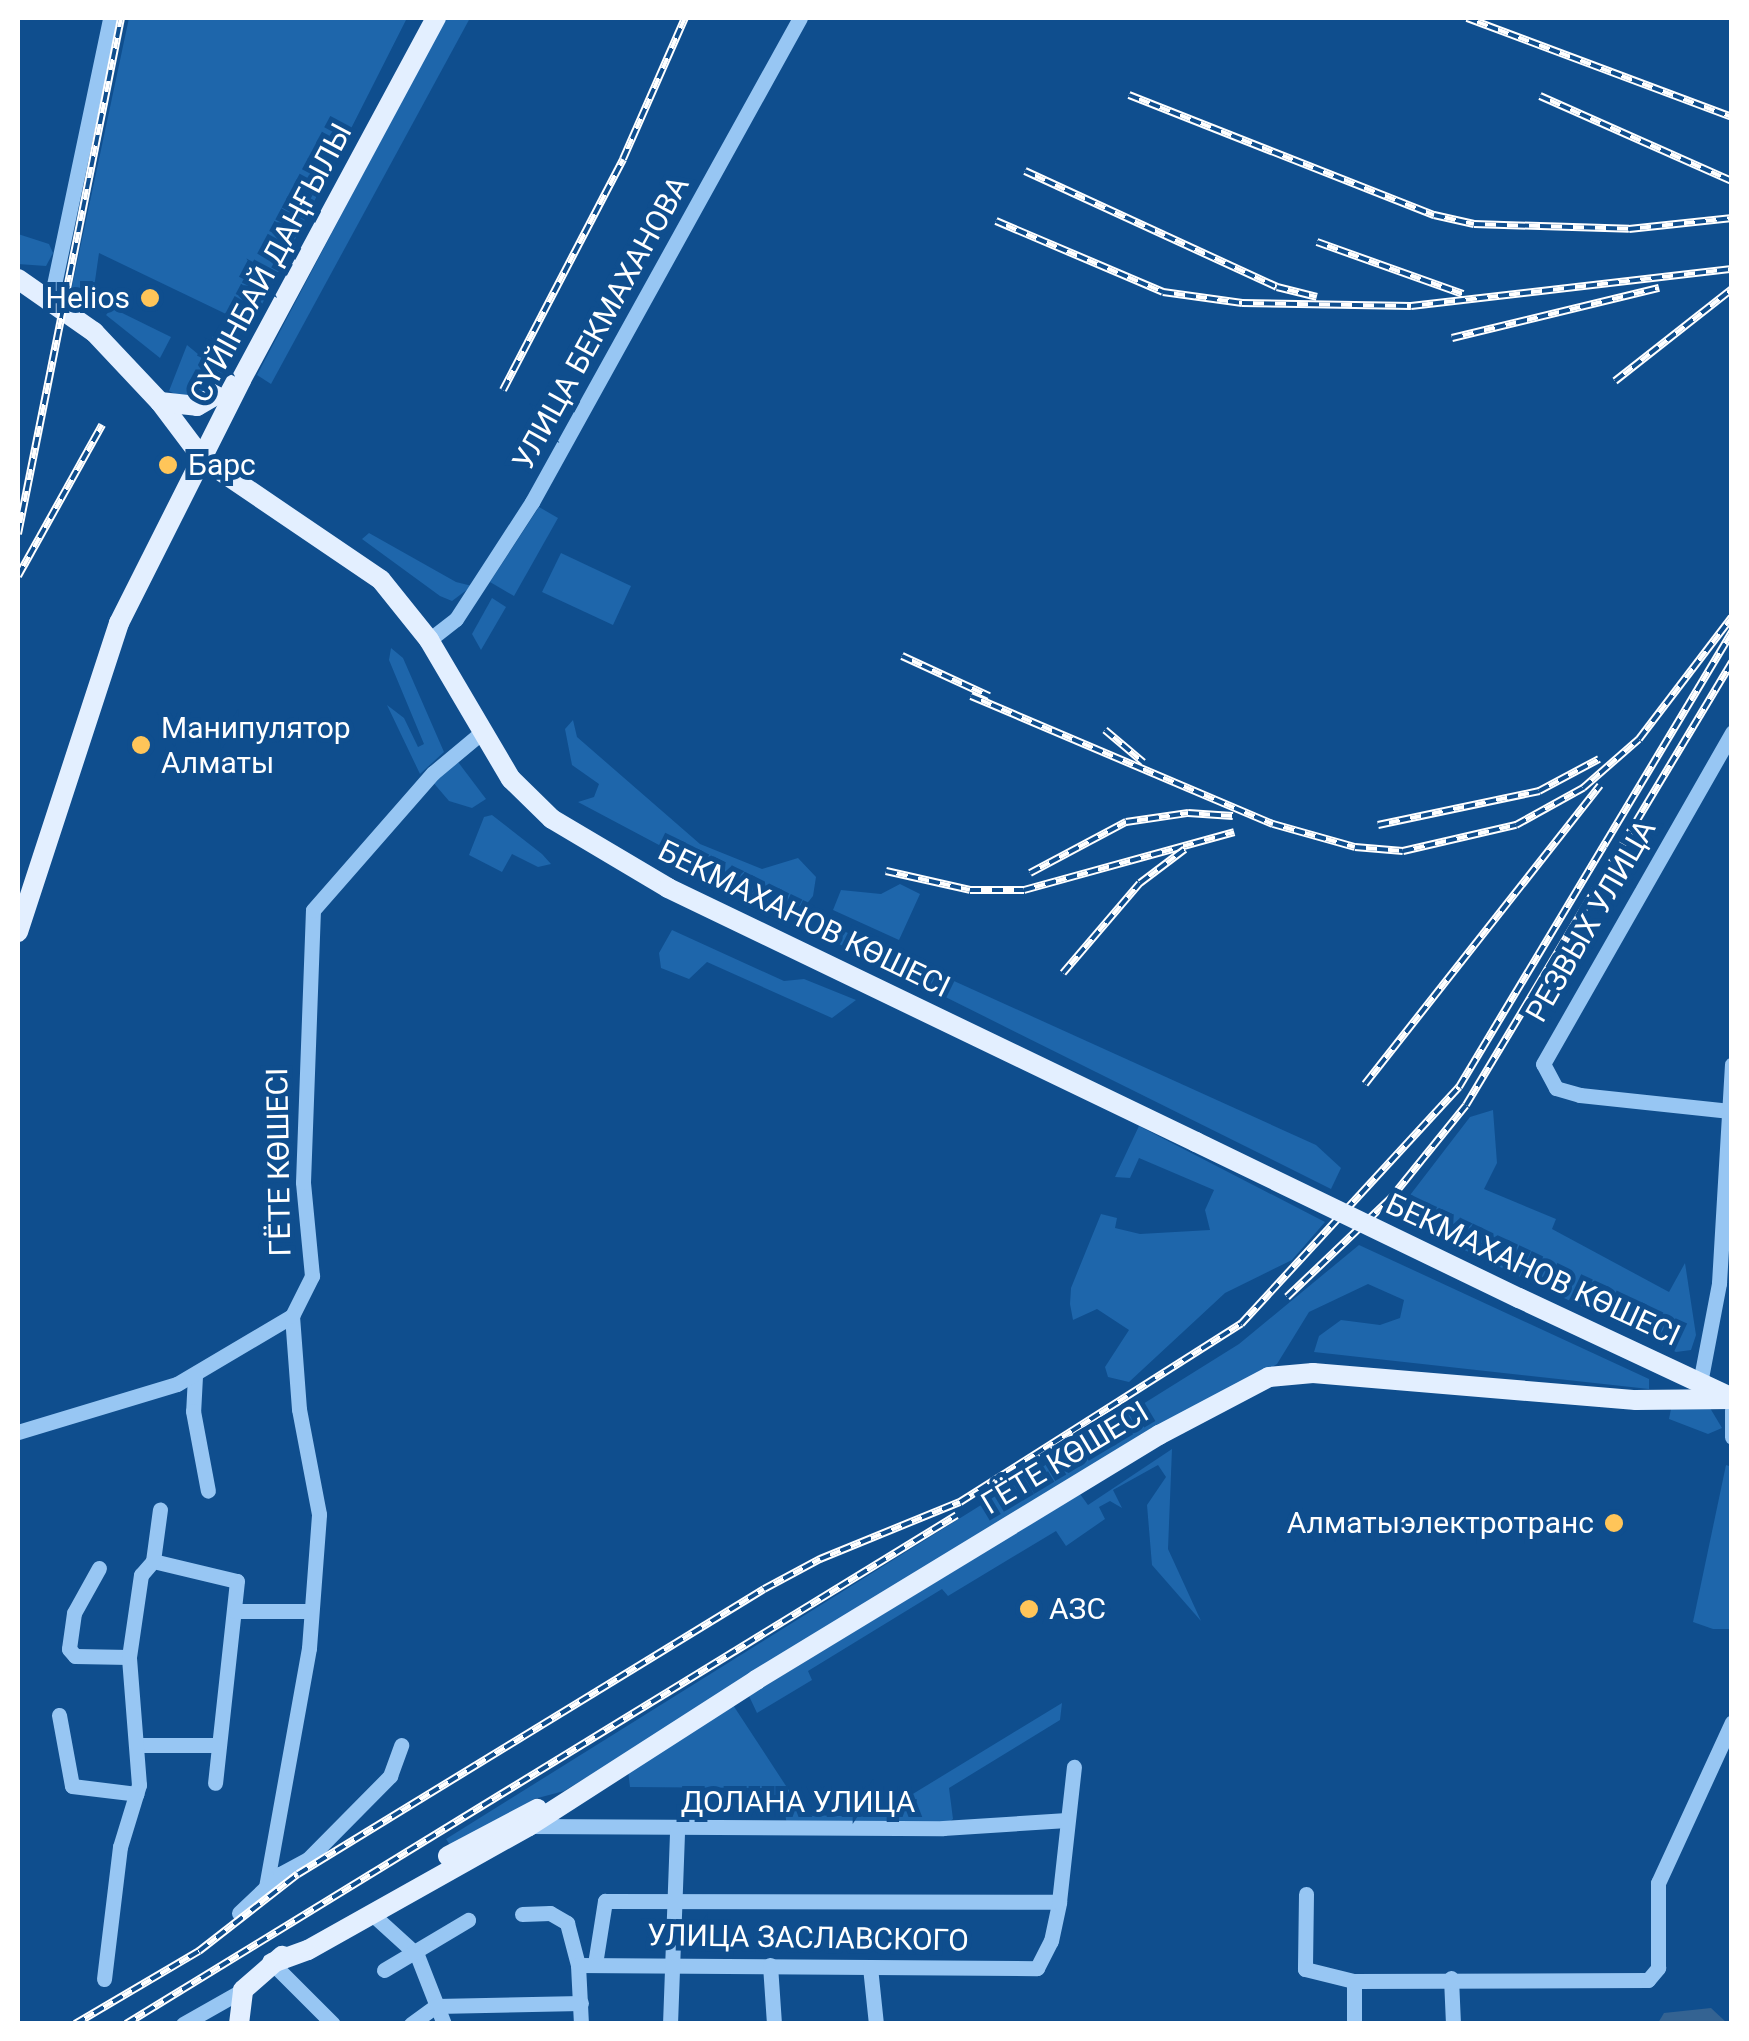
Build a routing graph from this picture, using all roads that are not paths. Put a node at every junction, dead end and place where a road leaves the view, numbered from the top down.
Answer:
1 (110, 18) edge
2 (436, 18) edge
3 (800, 18) edge
4 (18, 278) edge
5 (52, 298) junction
6 (241, 380) junction
7 (160, 402) junction
8 (203, 459) junction
9 (429, 640) junction
10 (482, 732) junction
11 (1732, 732) edge
12 (18, 932) edge
13 (1732, 1064) edge
14 (1730, 1111) edge
15 (1725, 1285) edge
16 (292, 1316) junction
17 (1650, 1359) junction
18 (195, 1376) junction
19 (1700, 1382) junction
20 (1732, 1398) edge
21 (1648, 1400) junction
22 (1732, 1410) edge
23 (18, 1432) edge
24 (1732, 1438) edge
25 (208, 1491) dead end
26 (160, 1509) dead end
27 (153, 1561) junction
28 (99, 1568) dead end
29 (235, 1611) junction
30 (311, 1611) junction
31 (129, 1657) junction
32 (59, 1715) dead end
33 (1732, 1722) edge
34 (401, 1744) dead end
35 (137, 1745) junction
36 (219, 1745) junction
37 (1074, 1767) dead end
38 (215, 1783) dead end
39 (138, 1794) junction
40 (572, 1795) junction
41 (1066, 1820) junction
42 (529, 1826) junction
43 (677, 1830) junction
44 (266, 1887) junction
45 (1306, 1894) dead end
46 (673, 1902) junction
47 (1059, 1902) junction
48 (240, 1913) dead end
49 (372, 1914) junction
50 (522, 1914) dead end
51 (468, 1920) dead end
52 (414, 1952) junction
53 (272, 1963) junction
54 (670, 1963) junction
55 (586, 1965) junction
56 (770, 1965) junction
57 (870, 1967) junction
58 (384, 1970) dead end
59 (1450, 1978) junction
60 (104, 1979) dead end
61 (1354, 1980) junction
62 (243, 1990) junction
63 (581, 2002) junction
64 (436, 2006) junction
65 (183, 2024) edge
66 (239, 2024) edge
67 (333, 2024) edge
68 (411, 2024) edge
69 (444, 2024) edge
70 (581, 2024) edge
71 (670, 2024) edge
72 (774, 2024) edge
73 (876, 2024) edge
74 (1354, 2024) edge
75 (1453, 2024) edge

1 - 5 street
2 - 6 main road, СҮЙІНБАЙ ДАҢҒЫЛЫ
3 - 9 street, УЛИЦА БЕКМАХАНОВА
4 - 5 main road, БЕКМАХАНОВ КӨШЕСІ
5 - 7 main road, БЕКМАХАНОВ КӨШЕСІ
6 - 7 main road
6 - 8 main road, СҮЙІНБАЙ ДАҢҒЫЛЫ
7 - 8 main road, БЕКМАХАНОВ КӨШЕСІ
8 - 9 main road, БЕКМАХАНОВ КӨШЕСІ
8 - 12 main road, СҮЙІНБАЙ ДАҢҒЫЛЫ
9 - 10 main road, БЕКМАХАНОВ КӨШЕСІ
10 - 16 street, ГЁТЕ КӨШЕСІ
10 - 17 main road, БЕКМАХАНОВ КӨШЕСІ, bridge
11 - 14 street, РЕЗВЫХ УЛИЦА
13 - 14 street
14 - 15 street
15 - 19 street
16 - 18 street
16 - 30 street, ГЁТЕ КӨШЕСІ
17 - 19 main road, БЕКМАХАНОВ КӨШЕСІ
17 - 21 main road
18 - 23 street
18 - 25 street
19 - 20 main road, БЕКМАХАНОВ КӨШЕСІ
20 - 21 main road, ГЁТЕ КӨШЕСІ
21 - 40 main road, ГЁТЕ КӨШЕСІ
22 - 24 street
26 - 27 street
27 - 29 street
27 - 31 street
28 - 31 street
29 - 30 street
29 - 36 street
30 - 44 street, ГЁТЕ КӨШЕСІ
31 - 35 street
32 - 39 street
33 - 59 street
34 - 44 street
35 - 36 street
35 - 39 street
36 - 38 street
37 - 41 street
39 - 60 street
40 - 42 main road, ГЁТЕ КӨШЕСІ
40 - 53 main road, ГЁТЕ КӨШЕСІ
41 - 43 street, ДОЛАНА УЛИЦА
41 - 47 street
42 - 43 street, ДОЛАНА УЛИЦА
42 - 49 main road, ГЁТЕ КӨШЕСІ
43 - 46 street
44 - 48 street
45 - 61 street
46 - 47 street
46 - 54 street
46 - 55 street
47 - 57 street, УЛИЦА ЗАСЛАВСКОГО
49 - 52 street
49 - 53 main road, ГЁТЕ КӨШЕСІ
50 - 55 street
51 - 52 street
52 - 58 street
52 - 64 street
53 - 62 main road, ГЁТЕ КӨШЕСІ
53 - 67 street
54 - 55 street, УЛИЦА ЗАСЛАВСКОГО
54 - 56 street, УЛИЦА ЗАСЛАВСКОГО
54 - 71 street
55 - 63 street
56 - 57 street, УЛИЦА ЗАСЛАВСКОГО
56 - 72 street
57 - 73 street
59 - 61 street
59 - 75 street
61 - 74 street
62 - 65 street
62 - 66 main road
63 - 64 street
63 - 70 street
64 - 68 street
64 - 69 street

